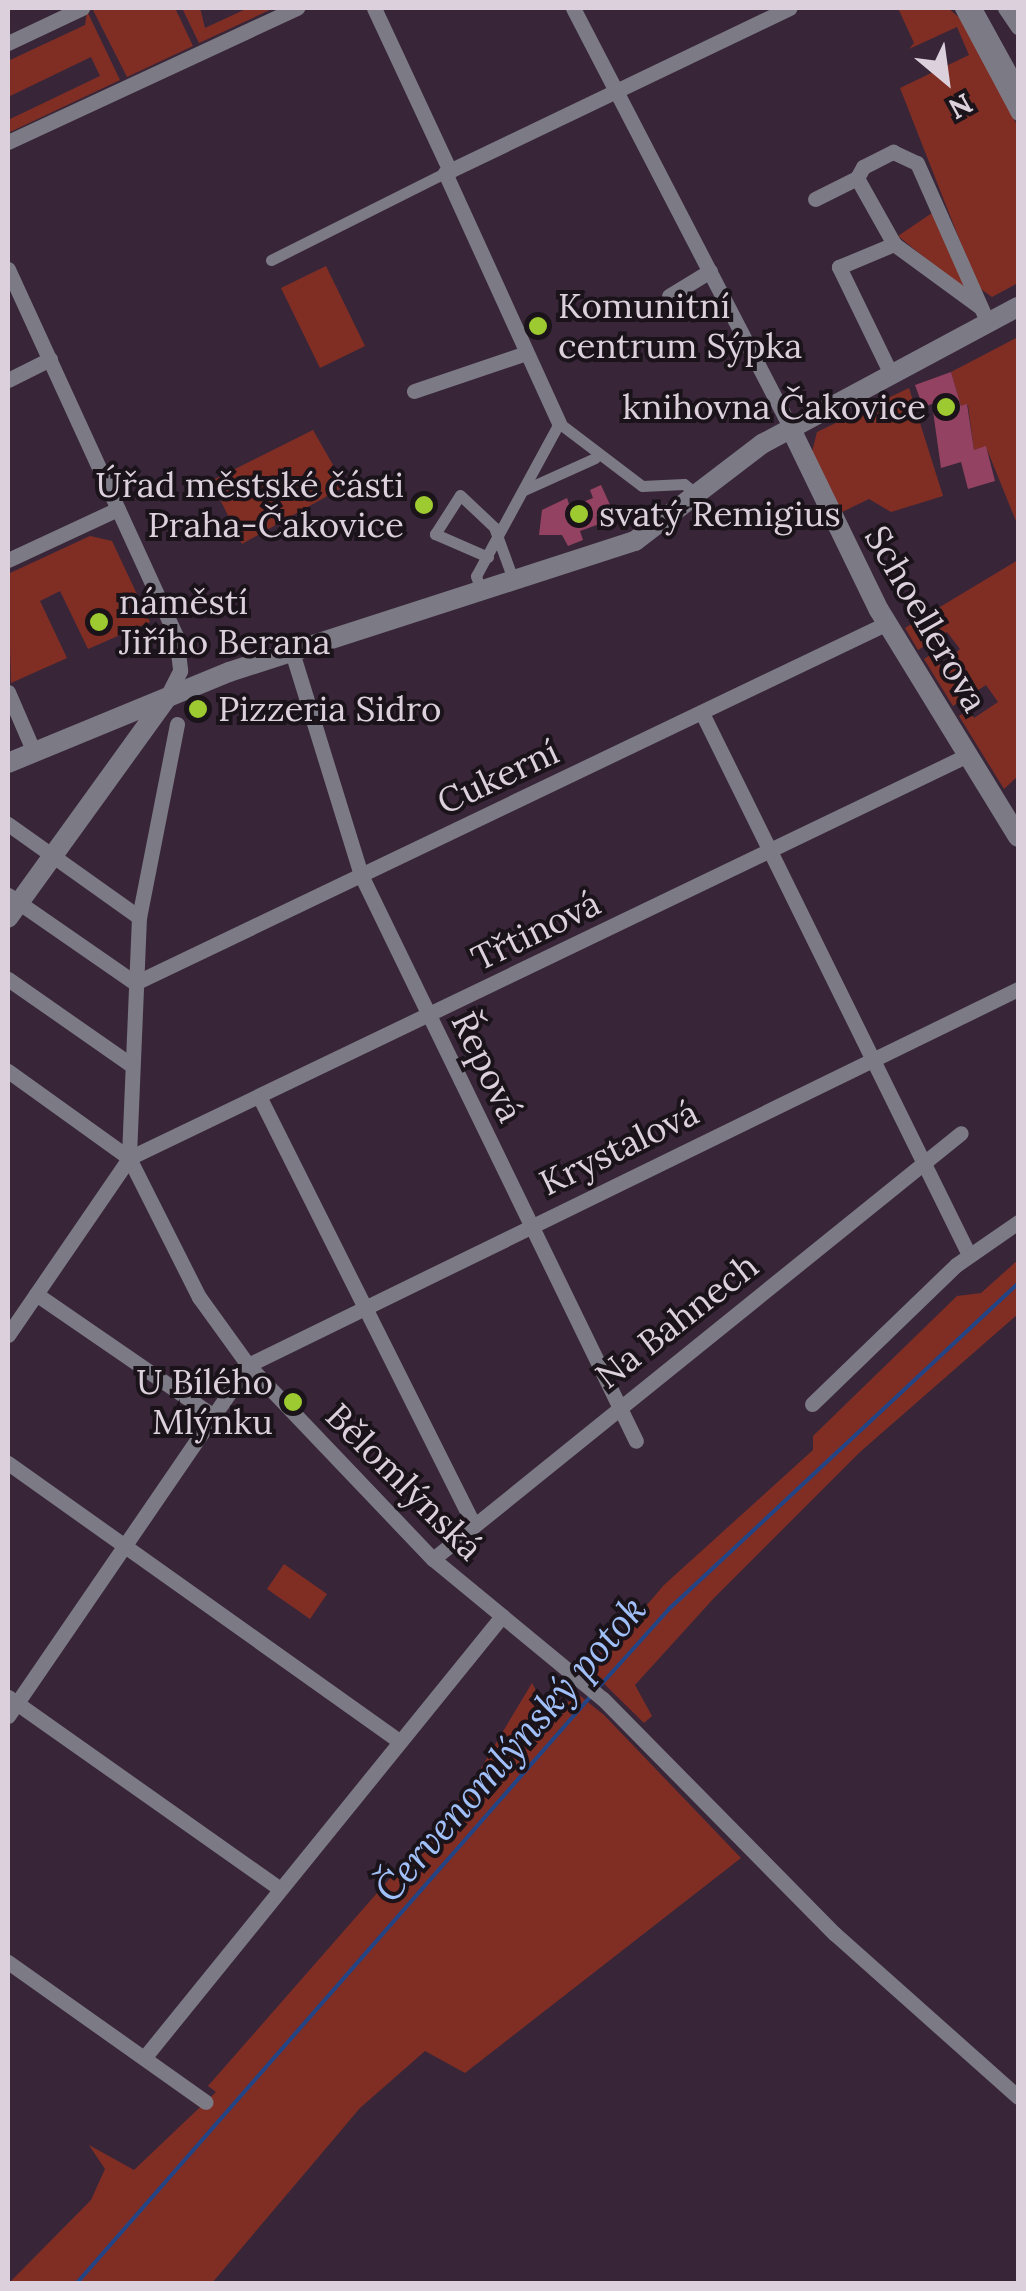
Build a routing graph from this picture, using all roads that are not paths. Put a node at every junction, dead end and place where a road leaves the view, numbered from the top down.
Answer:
1 (82, 8) edge
2 (297, 8) edge
3 (374, 8) edge
4 (573, 8) edge
5 (790, 8) edge
6 (962, 8) edge
7 (974, 8) edge
8 (1005, 8) edge
9 (1018, 27) edge
10 (8, 43) edge
11 (1018, 88) edge
12 (615, 92) junction
13 (1018, 113) edge
14 (8, 142) edge
15 (448, 172) junction
16 (857, 178) junction
17 (815, 200) dead end
18 (894, 244) junction
19 (271, 260) dead end
20 (8, 269) edge
21 (710, 271) junction
22 (669, 296) dead end
23 (1018, 307) edge
24 (984, 315) junction
25 (526, 353) junction
26 (50, 359) junction
27 (890, 372) junction
28 (8, 380) edge
29 (414, 391) dead end
30 (559, 422) junction
31 (790, 428) junction
32 (595, 458) junction
33 (524, 490) junction
34 (694, 492) junction
35 (118, 509) junction
36 (500, 539) junction
37 (488, 557) junction
38 (8, 560) edge
39 (514, 582) junction
40 (481, 592) junction
41 (887, 623) junction
42 (292, 652) junction
43 (8, 692) edge
44 (166, 698) junction
45 (702, 713) junction
46 (177, 724) dead end
47 (34, 752) junction
48 (968, 755) junction
49 (8, 763) edge
50 (8, 824) edge
51 (1018, 836) edge
52 (768, 851) junction
53 (52, 855) junction
54 (361, 875) junction
55 (11, 905) edge
56 (140, 917) junction
57 (8, 978) edge
58 (135, 983) junction
59 (1018, 988) edge
60 (428, 1016) junction
61 (868, 1060) junction
62 (130, 1064) junction
63 (8, 1072) edge
64 (259, 1096) junction
65 (961, 1133) dead end
66 (129, 1158) junction
67 (924, 1164) junction
68 (1018, 1222) edge
69 (531, 1224) junction
70 (969, 1255) junction
71 (36, 1294) junction
72 (368, 1305) junction
73 (8, 1335) edge
74 (248, 1365) junction
75 (812, 1404) dead end
76 (618, 1405) junction
77 (214, 1418) junction
78 (636, 1441) dead end
79 (8, 1463) edge
80 (472, 1522) junction
81 (125, 1545) junction
82 (433, 1559) junction
83 (502, 1616) junction
84 (10, 1705) edge
85 (398, 1741) junction
86 (279, 1888) junction
87 (8, 1962) edge
88 (144, 2058) junction
89 (1018, 2098) edge
90 (206, 2102) dead end

1 - 10 street
2 - 14 street
3 - 15 street
4 - 12 street
5 - 12 street
6 - 13 street
7 - 11 street
8 - 9 street
12 - 15 street
12 - 21 street
15 - 19 street
15 - 25 street
16 - 17 street
16 - 18 street
16 - 24 street
18 - 24 street
18 - 27 street
20 - 26 street
21 - 22 street
21 - 31 street
23 - 24 street
24 - 27 street
25 - 29 street
25 - 30 street
26 - 28 street
26 - 35 street
27 - 31 street
30 - 32 street
30 - 33 street
31 - 34 street
31 - 41 street, Schoellerova
32 - 33 street
32 - 34 street
33 - 36 street
34 - 39 street
35 - 38 street
35 - 44 street
36 - 37 street
36 - 37 street
36 - 39 street
37 - 40 street
39 - 40 street
40 - 42 street
41 - 45 street, Cukerní
41 - 48 street, Schoellerova
42 - 44 street
42 - 54 street, Řepová
43 - 47 street
44 - 47 street
44 - 53 street
45 - 52 street
45 - 54 street, Cukerní
46 - 56 street, Bělomlýnská
47 - 49 street
48 - 51 street, Schoellerova
48 - 52 street, Třtinová
50 - 53 street
52 - 60 street, Třtinová
52 - 61 street
53 - 55 street
53 - 56 street
54 - 58 street, Cukerní
54 - 60 street, Řepová
55 - 58 street
56 - 58 street, Bělomlýnská
57 - 62 street
58 - 62 street, Bělomlýnská
59 - 61 street, Krystalová
60 - 64 street, Třtinová
60 - 69 street, Řepová
61 - 67 street
61 - 69 street, Krystalová
62 - 66 street, Bělomlýnská
63 - 66 street
64 - 66 street, Třtinová
64 - 72 street
65 - 67 street, Na Bahnech
66 - 71 street
66 - 74 street, Bělomlýnská
67 - 70 street
67 - 76 street, Na Bahnech
68 - 70 street
69 - 72 street, Krystalová
69 - 76 street, Řepová
70 - 75 street
71 - 73 street
71 - 77 street
72 - 74 street, Krystalová
72 - 80 street
74 - 77 street
74 - 82 street, Bělomlýnská
76 - 78 street, Řepová
76 - 80 street, Na Bahnech
77 - 81 street
79 - 81 street
80 - 82 street, Na Bahnech
81 - 84 street
81 - 85 street
82 - 83 street, Bělomlýnská
83 - 85 street
83 - 89 street, Bělomlýnská
84 - 86 street
85 - 86 street
86 - 88 street
87 - 88 street
88 - 90 street

